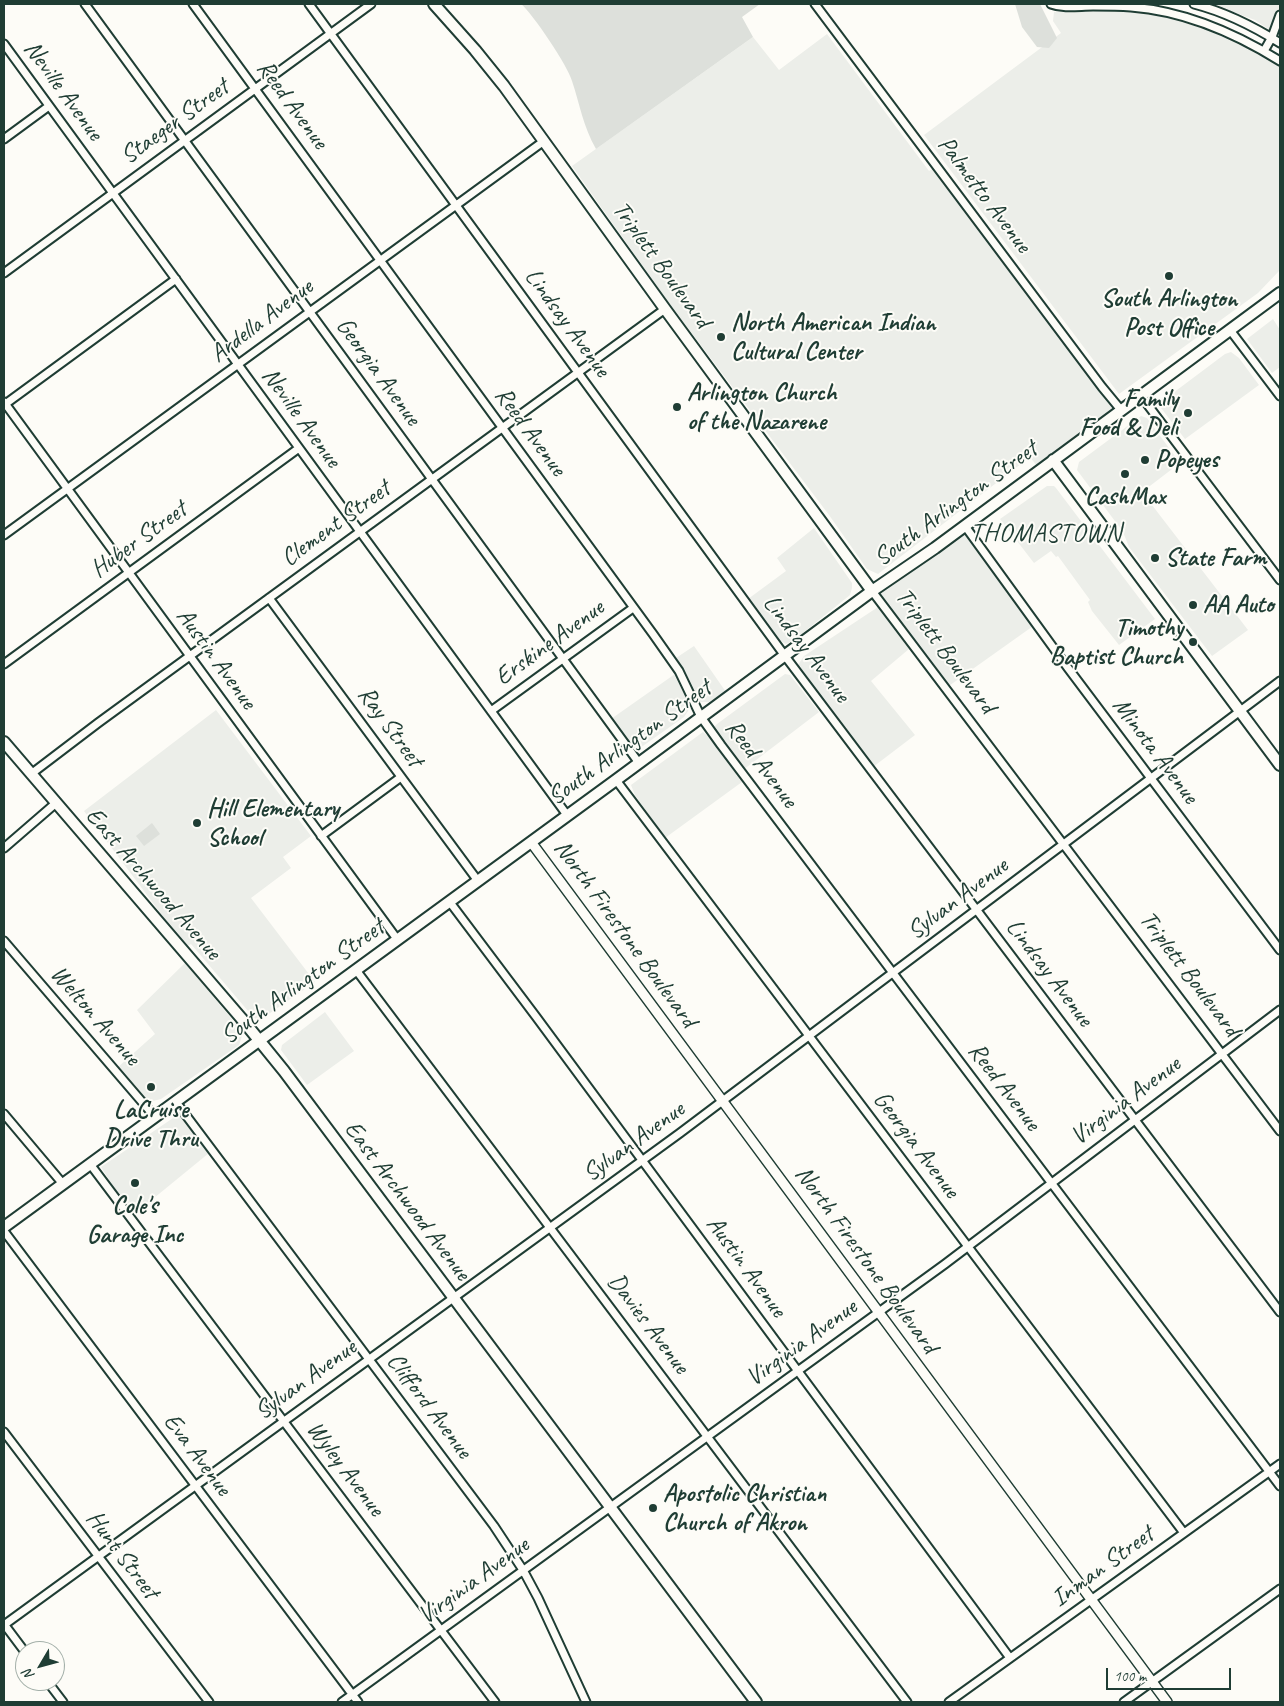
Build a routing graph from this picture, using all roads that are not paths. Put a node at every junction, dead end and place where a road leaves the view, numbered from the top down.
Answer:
1 (85, 4) edge
2 (193, 4) edge
3 (309, 4) edge
4 (371, 4) edge
5 (434, 4) edge
6 (815, 4) edge
7 (1052, 4) edge
8 (1194, 4) edge
9 (1280, 15) edge
10 (330, 33) junction
11 (1272, 37) junction
12 (1280, 42) edge
13 (4, 44) edge
14 (1264, 51) junction
15 (1280, 61) edge
16 (255, 89) junction
17 (49, 106) junction
18 (4, 139) edge
19 (184, 140) junction
20 (544, 141) junction
21 (112, 193) junction
22 (455, 204) junction
23 (380, 260) junction
24 (4, 273) edge
25 (176, 279) junction
26 (1280, 293) edge
27 (665, 309) junction
28 (309, 311) junction
29 (1230, 330) junction
30 (238, 364) junction
31 (578, 372) junction
32 (1141, 396) junction
33 (1280, 396) edge
34 (4, 404) edge
35 (1121, 410) junction
36 (502, 428) junction
37 (299, 448) junction
38 (1053, 460) junction
39 (432, 479) junction
40 (68, 489) junction
41 (965, 526) junction
42 (360, 532) junction
43 (4, 535) edge
44 (128, 572) junction
45 (1280, 580) edge
46 (872, 591) junction
47 (269, 598) junction
48 (633, 608) junction
49 (190, 656) junction
50 (785, 656) junction
51 (563, 659) junction
52 (4, 664) edge
53 (1280, 681) edge
54 (491, 711) junction
55 (1240, 711) junction
56 (701, 717) junction
57 (4, 742) edge
58 (639, 763) junction
59 (1280, 765) edge
60 (31, 774) junction
61 (401, 777) junction
62 (1151, 779) junction
63 (616, 780) junction
64 (56, 803) junction
65 (567, 816) junction
66 (321, 836) junction
67 (532, 842) junction
68 (1064, 845) junction
69 (4, 848) edge
70 (478, 881) junction
71 (449, 902) junction
72 (976, 910) junction
73 (396, 939) junction
74 (4, 941) edge
75 (1280, 950) edge
76 (356, 970) junction
77 (893, 973) junction
78 (1280, 1010) edge
79 (809, 1037) junction
80 (259, 1040) junction
81 (1221, 1054) junction
82 (722, 1100) junction
83 (176, 1102) junction
84 (4, 1114) edge
85 (155, 1117) junction
86 (1135, 1119) junction
87 (1280, 1131) edge
88 (642, 1160) junction
89 (90, 1164) junction
90 (1051, 1183) junction
91 (63, 1184) junction
92 (4, 1227) edge
93 (550, 1227) junction
94 (4, 1231) edge
95 (968, 1246) junction
96 (453, 1297) junction
97 (879, 1312) junction
98 (1280, 1312) edge
99 (368, 1359) junction
100 (797, 1371) junction
101 (283, 1421) junction
102 (4, 1432) edge
103 (707, 1437) junction
104 (1280, 1464) edge
105 (1269, 1472) junction
106 (195, 1485) junction
107 (1280, 1486) edge
108 (609, 1507) junction
109 (1184, 1533) junction
110 (98, 1556) junction
111 (523, 1570) junction
112 (1280, 1589) edge
113 (1091, 1600) junction
114 (4, 1625) edge
115 (440, 1630) junction
116 (16, 1641) edge
117 (1010, 1658) junction
118 (1152, 1682) junction
119 (55, 1691) edge
120 (352, 1695) junction
121 (63, 1702) edge
122 (209, 1702) edge
123 (342, 1702) edge
124 (358, 1702) edge
125 (495, 1702) edge
126 (586, 1702) edge
127 (756, 1702) edge
128 (907, 1702) edge
129 (948, 1702) edge
130 (1124, 1702) edge
131 (1166, 1702) edge

1 - 19 street, Georgia Avenue
2 - 16 street, Reed Avenue
3 - 10 street, Lindsay Avenue
4 - 10 street, Staeger Street
5 - 20 main road, Triplett Boulevard
6 - 35 street, Palmetto Avenue
7 - 14 street
8 - 11 street
9 - 11 street
10 - 16 street, Staeger Street
10 - 22 street, Lindsay Avenue
11 - 12 street
11 - 14 street
13 - 17 street, Neville Avenue
14 - 15 street
16 - 19 street, Staeger Street
16 - 23 street, Reed Avenue
17 - 18 street
17 - 21 street, Neville Avenue
19 - 21 street, Staeger Street
19 - 28 street, Georgia Avenue
20 - 22 street, Ardella Avenue
20 - 27 main road, Triplett Boulevard
21 - 24 street, Staeger Street
21 - 25 street, Neville Avenue
22 - 23 street, Ardella Avenue
22 - 31 street, Lindsay Avenue
23 - 28 street, Ardella Avenue
23 - 36 street, Reed Avenue
25 - 30 street, Neville Avenue
25 - 34 street
26 - 29 main road, South Arlington Street
27 - 31 street, Clement Street
27 - 46 main road, Triplett Boulevard
28 - 30 street, Ardella Avenue
28 - 39 street, Georgia Avenue
29 - 32 main road, South Arlington Street
29 - 33 street
30 - 37 street, Neville Avenue
30 - 40 street, Ardella Avenue
31 - 36 street, Clement Street
31 - 50 street, Lindsay Avenue
32 - 35 main road, South Arlington Street
32 - 45 street
34 - 40 street, Austin Avenue
35 - 38 main road, South Arlington Street
36 - 39 street, Clement Street
36 - 48 street, Reed Avenue
37 - 42 street, Neville Avenue
37 - 44 street, Huber Street
38 - 41 main road, South Arlington Street
38 - 55 main road
39 - 42 street, Clement Street
39 - 51 street, Georgia Avenue
40 - 43 street, Ardella Avenue
40 - 44 street, Austin Avenue
41 - 46 main road, South Arlington Street
41 - 62 street, Minota Avenue
42 - 47 street, Clement Street
42 - 54 street, Neville Avenue
44 - 49 street, Austin Avenue
44 - 52 street, Huber Street
46 - 50 main road, South Arlington Street
46 - 68 street, Triplett Boulevard
47 - 49 street, Clement Street
47 - 61 street, Ray Street
48 - 51 street, Erskine Avenue
48 - 56 street, Reed Avenue
49 - 60 street, Clement Street
49 - 66 street, Austin Avenue
50 - 56 main road, South Arlington Street
50 - 72 street, Lindsay Avenue
51 - 54 street, Erskine Avenue
51 - 58 street, Georgia Avenue
53 - 55 street, Sylvan Avenue
54 - 65 street, Neville Avenue
55 - 59 main road
55 - 62 street, Sylvan Avenue
56 - 58 main road, South Arlington Street
56 - 77 street, Reed Avenue
57 - 60 main road, East Archwood Avenue
58 - 63 main road, South Arlington Street
60 - 64 main road, East Archwood Avenue
61 - 66 street
61 - 70 street, Ray Street
62 - 68 street, Sylvan Avenue
62 - 75 street, Minota Avenue
63 - 65 main road, South Arlington Street
63 - 79 street, Georgia Avenue
64 - 69 street
64 - 80 main road, East Archwood Avenue
65 - 67 main road, South Arlington Street
66 - 73 street, Austin Avenue
67 - 70 main road, South Arlington Street
67 - 82 street, North Firestone Boulevard
68 - 72 street, Sylvan Avenue
68 - 81 street, Triplett Boulevard
70 - 71 main road, South Arlington Street
71 - 73 main road, South Arlington Street
71 - 88 street, Austin Avenue
72 - 77 street, Sylvan Avenue
72 - 86 street, Lindsay Avenue
73 - 76 main road, South Arlington Street
74 - 85 street, Welton Avenue
76 - 80 main road, South Arlington Street
76 - 93 street, Davies Avenue
77 - 79 street, Sylvan Avenue
77 - 90 street, Reed Avenue
78 - 81 street, Virginia Avenue
79 - 82 street, Sylvan Avenue
79 - 95 street, Georgia Avenue
80 - 83 main road, South Arlington Street
80 - 96 main road, East Archwood Avenue
81 - 86 street, Virginia Avenue
81 - 87 street, Triplett Boulevard
82 - 88 street, Sylvan Avenue
82 - 97 street, North Firestone Boulevard
83 - 85 main road, South Arlington Street
83 - 99 street, Clifford Avenue
84 - 91 street
85 - 89 main road, South Arlington Street
86 - 90 street, Virginia Avenue
86 - 98 street, Lindsay Avenue
88 - 93 street, Sylvan Avenue
88 - 100 street, Austin Avenue
89 - 91 main road, South Arlington Street
89 - 101 street, Wyley Avenue
90 - 95 street, Virginia Avenue
90 - 105 street, Reed Avenue
91 - 92 main road, South Arlington Street
93 - 96 street, Sylvan Avenue
93 - 103 street, Davies Avenue
94 - 106 street, Eva Avenue
95 - 97 street, Virginia Avenue
95 - 109 street, Georgia Avenue
96 - 99 street, Sylvan Avenue
96 - 108 main road, East Archwood Avenue
97 - 100 street, Virginia Avenue
97 - 113 street, North Firestone Boulevard
99 - 101 street, Sylvan Avenue
99 - 111 street, Clifford Avenue
100 - 103 street, Virginia Avenue
100 - 117 street, Austin Avenue
101 - 106 street, Sylvan Avenue
101 - 115 street, Wyley Avenue
102 - 110 street, Hunt Street
103 - 108 street, Virginia Avenue
103 - 128 street, Davies Avenue
104 - 105 street, Inman Street
105 - 107 street, Reed Avenue
105 - 109 street, Inman Street
106 - 110 street, Sylvan Avenue
106 - 120 street, Eva Avenue
108 - 111 street, Virginia Avenue
108 - 127 main road, East Archwood Avenue
109 - 113 street, Inman Street
110 - 114 street, Sylvan Avenue
110 - 122 street, Hunt Street
111 - 115 street, Virginia Avenue
111 - 126 street, Clifford Avenue
112 - 118 street
113 - 117 street, Inman Street
113 - 118 street, North Firestone Boulevard
114 - 116 street
115 - 120 street, Virginia Avenue
115 - 125 street, Wyley Avenue
117 - 129 street, Inman Street
118 - 130 street
118 - 131 street, North Firestone Boulevard
119 - 121 street
120 - 123 street, Virginia Avenue
120 - 124 street, Eva Avenue

